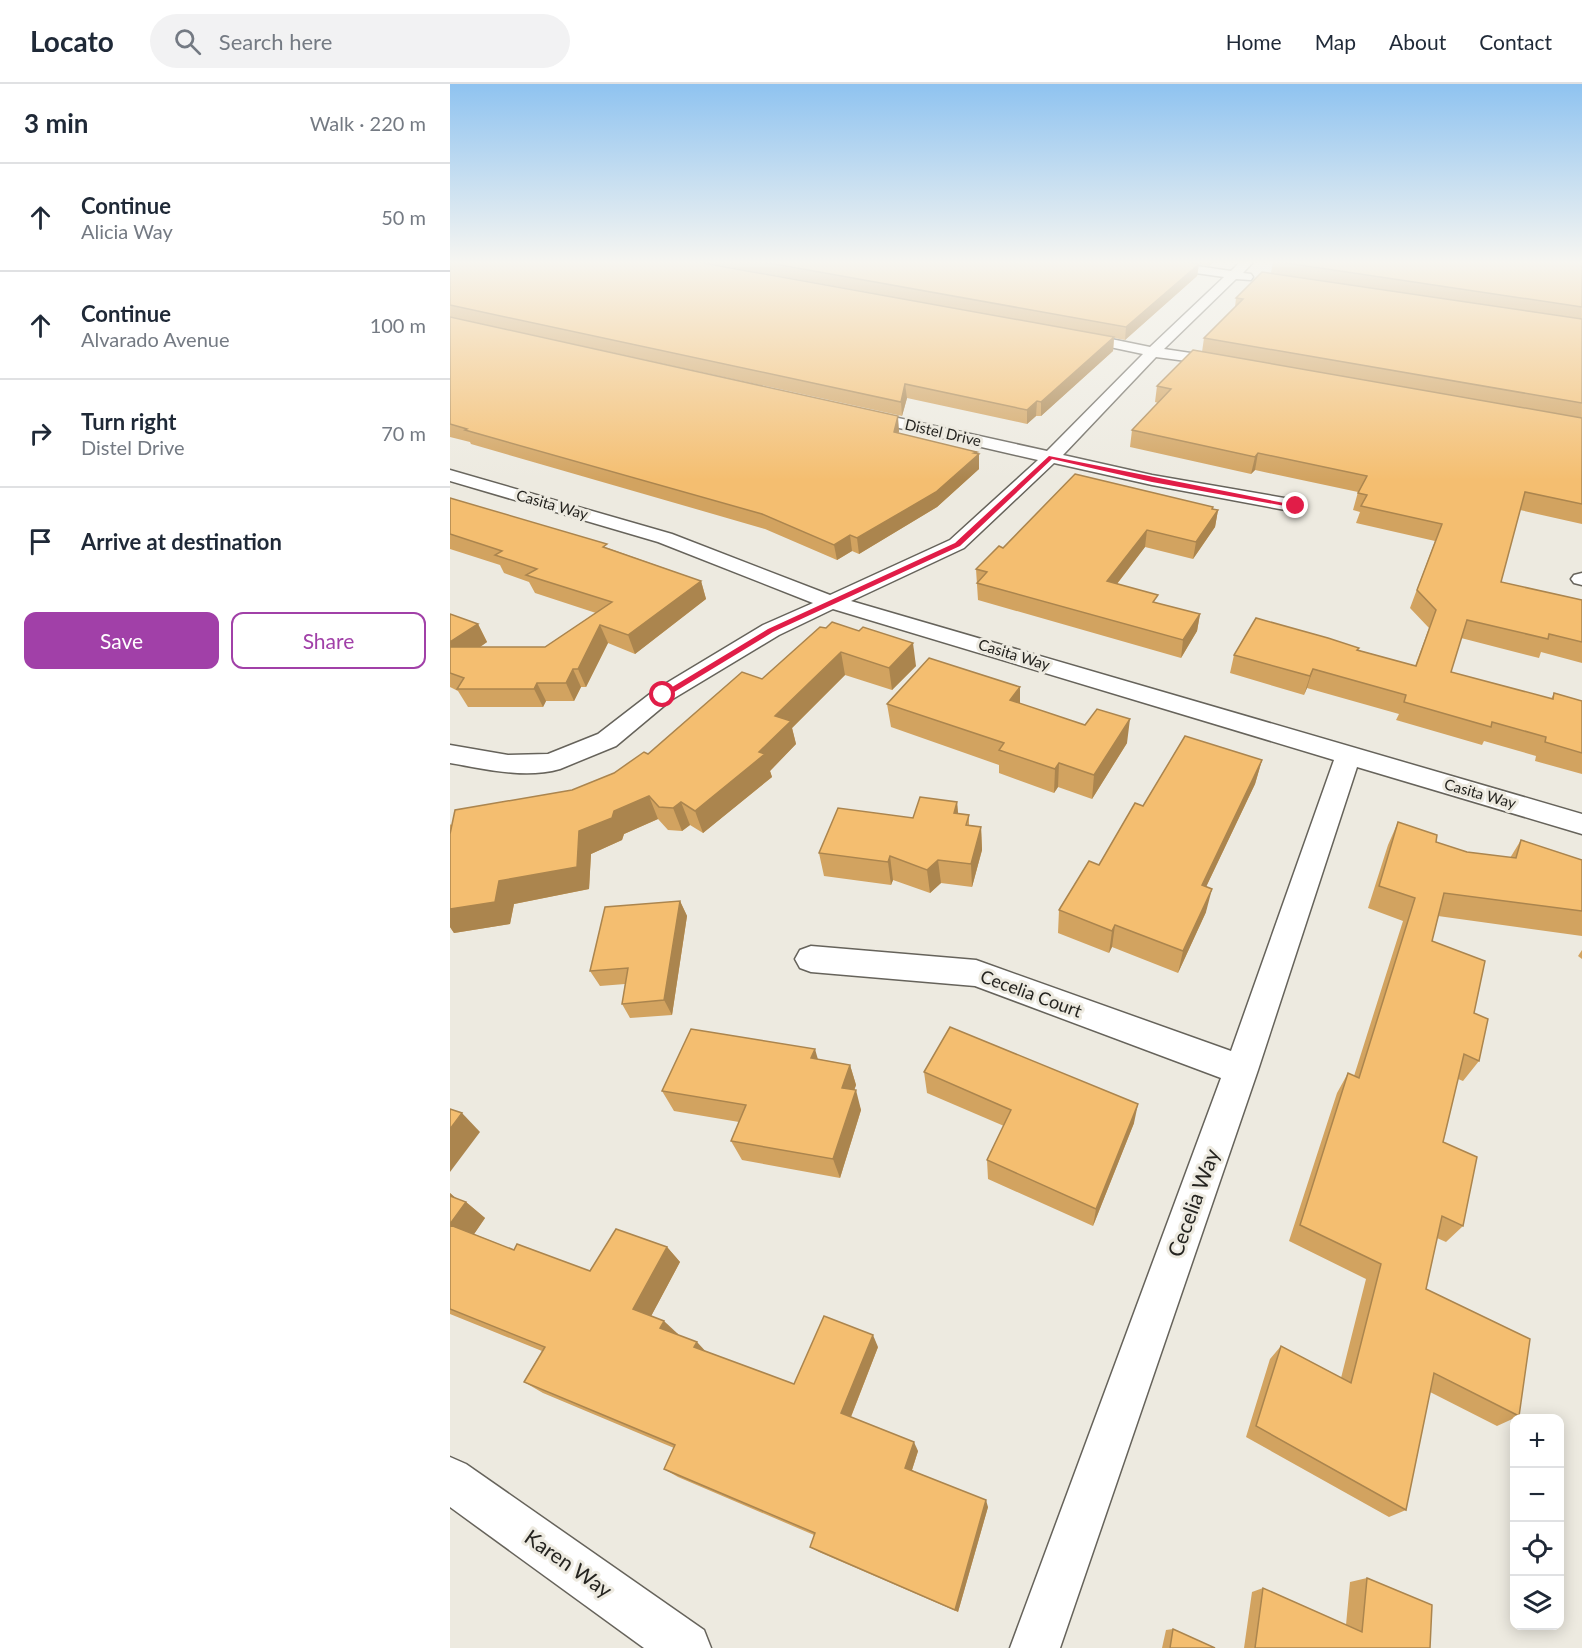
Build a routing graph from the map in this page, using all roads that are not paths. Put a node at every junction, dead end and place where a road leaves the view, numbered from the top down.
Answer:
1 (1065, 334) edge
2 (1172, 334) edge
3 (1153, 352) junction
4 (1234, 364) edge
5 (843, 410) edge
6 (1051, 457) junction
7 (450, 475) edge
8 (1296, 506) dead end
9 (831, 602) junction
10 (450, 754) edge
11 (1348, 756) junction
12 (1582, 824) edge
13 (811, 959) dead end
14 (1241, 1070) junction
15 (450, 1480) edge
16 (686, 1648) edge
17 (1035, 1648) edge

1 - 3 street
2 - 3 street
3 - 4 street
3 - 6 street
5 - 6 street, Distel Drive
6 - 8 street, Distel Drive
6 - 9 street
7 - 9 street, Casita Way
9 - 10 street
9 - 11 street, Casita Way
11 - 12 street, Casita Way
11 - 14 street, Cecelia Way
13 - 14 street, Cecelia Court
14 - 17 street, Cecelia Way
15 - 16 street, Karen Way

